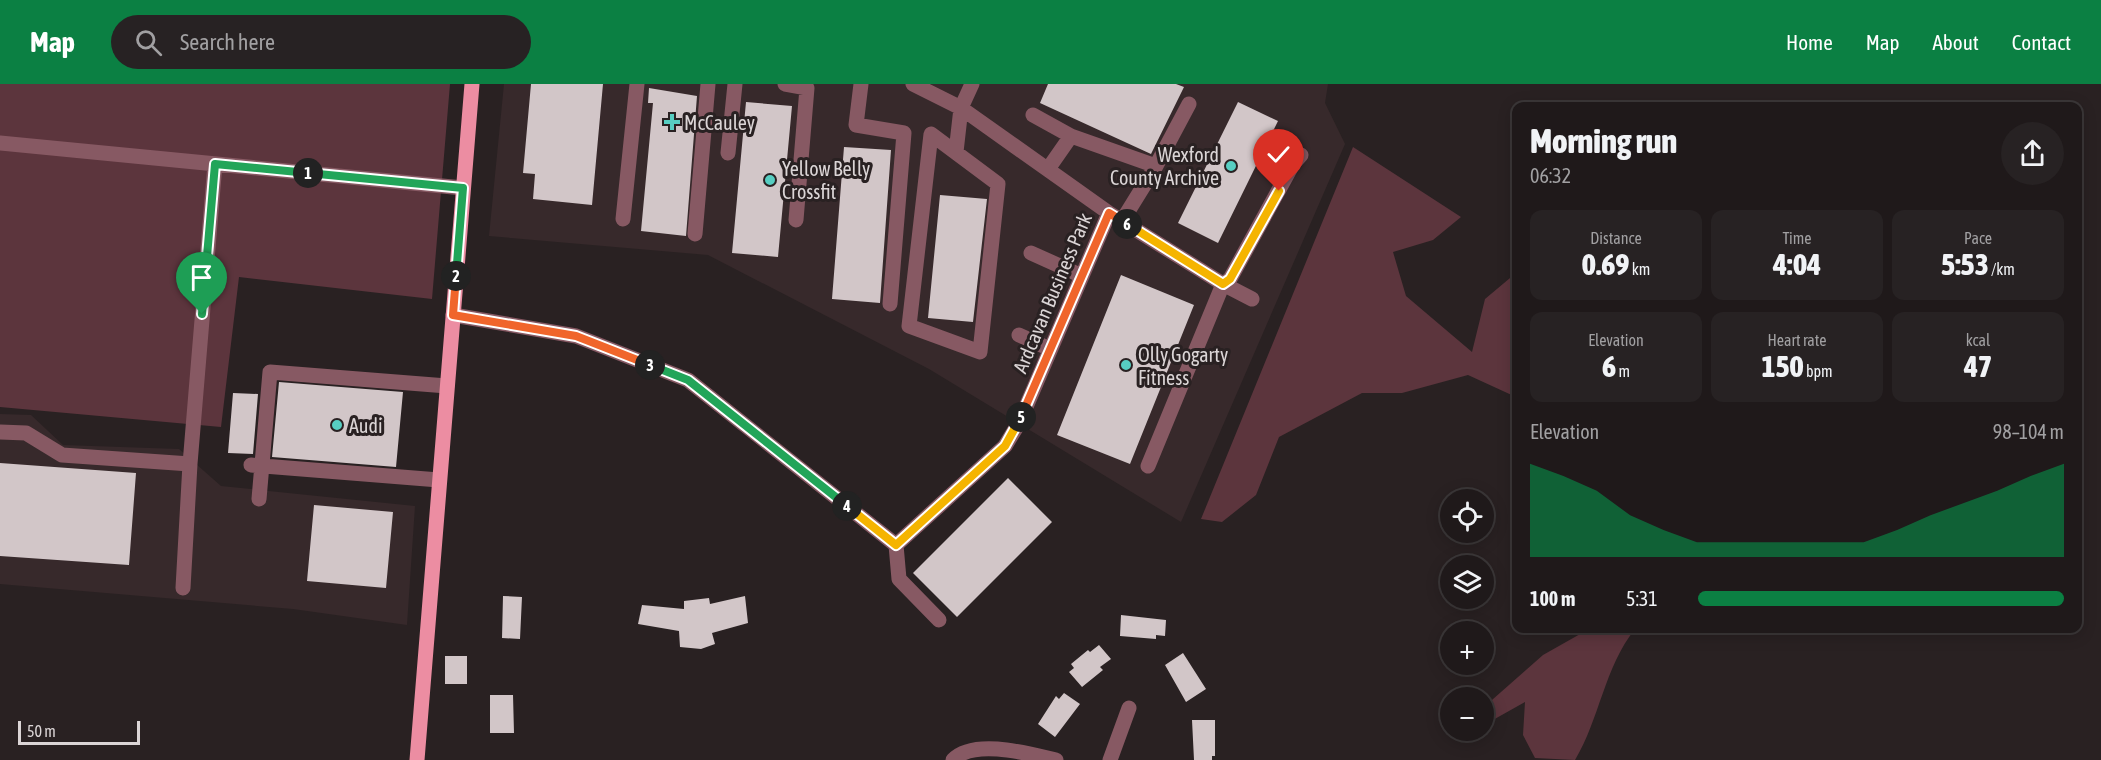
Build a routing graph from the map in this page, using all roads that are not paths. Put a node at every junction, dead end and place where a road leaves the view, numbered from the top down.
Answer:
1 (472, 84) edge
2 (637, 84) edge
3 (708, 84) edge
4 (735, 84) edge
5 (785, 84) edge
6 (861, 84) edge
7 (913, 84) edge
8 (972, 84) edge
9 (1190, 104) dead end
10 (962, 108) junction
11 (1033, 115) dead end
12 (1071, 136) junction
13 (0, 143) edge
14 (956, 152) junction
15 (728, 153) dead end
16 (1301, 155) dead end
17 (215, 164) junction
18 (1156, 166) junction
19 (1048, 169) junction
20 (463, 188) junction
21 (1115, 217) junction
22 (623, 219) dead end
23 (796, 220) dead end
24 (695, 234) dead end
25 (1031, 253) dead end
26 (1082, 276) junction
27 (1223, 284) junction
28 (1252, 299) dead end
29 (890, 304) dead end
30 (453, 315) junction
31 (1019, 335) dead end
32 (1050, 349) junction
33 (447, 386) junction
34 (0, 432) edge
35 (190, 464) junction
36 (256, 466) junction
37 (1148, 466) dead end
38 (439, 480) junction
39 (259, 499) dead end
40 (896, 545) junction
41 (183, 588) dead end
42 (939, 620) dead end
43 (1129, 708) dead end
44 (417, 760) edge
45 (953, 760) edge
46 (1056, 760) edge
47 (1110, 760) edge

1 - 20 main road
2 - 22 street
3 - 24 street
4 - 15 street
5 - 23 street
6 - 29 street
7 - 10 street, Ardcavan Business Park
8 - 10 street
9 - 18 street, Ardcavan Business Park
10 - 14 street
10 - 19 street, Ardcavan Business Park
11 - 12 street
12 - 18 street
12 - 19 street
13 - 17 street
14 - 14 street
16 - 27 street
17 - 20 street
17 - 35 street
18 - 21 street, Ardcavan Business Park
19 - 21 street, Ardcavan Business Park
20 - 30 main road
21 - 26 street, Ardcavan Business Park
21 - 27 street, Ardcavan Business Park
25 - 26 street
26 - 32 street, Ardcavan Business Park
27 - 28 street, Ardcavan Business Park
27 - 37 street
30 - 33 main road
30 - 40 street
31 - 32 street
32 - 40 street, Ardcavan Business Park
33 - 36 street
33 - 38 main road
34 - 35 street
35 - 41 street
36 - 38 street
36 - 39 street
38 - 44 main road
40 - 42 street
43 - 47 street
45 - 46 street

